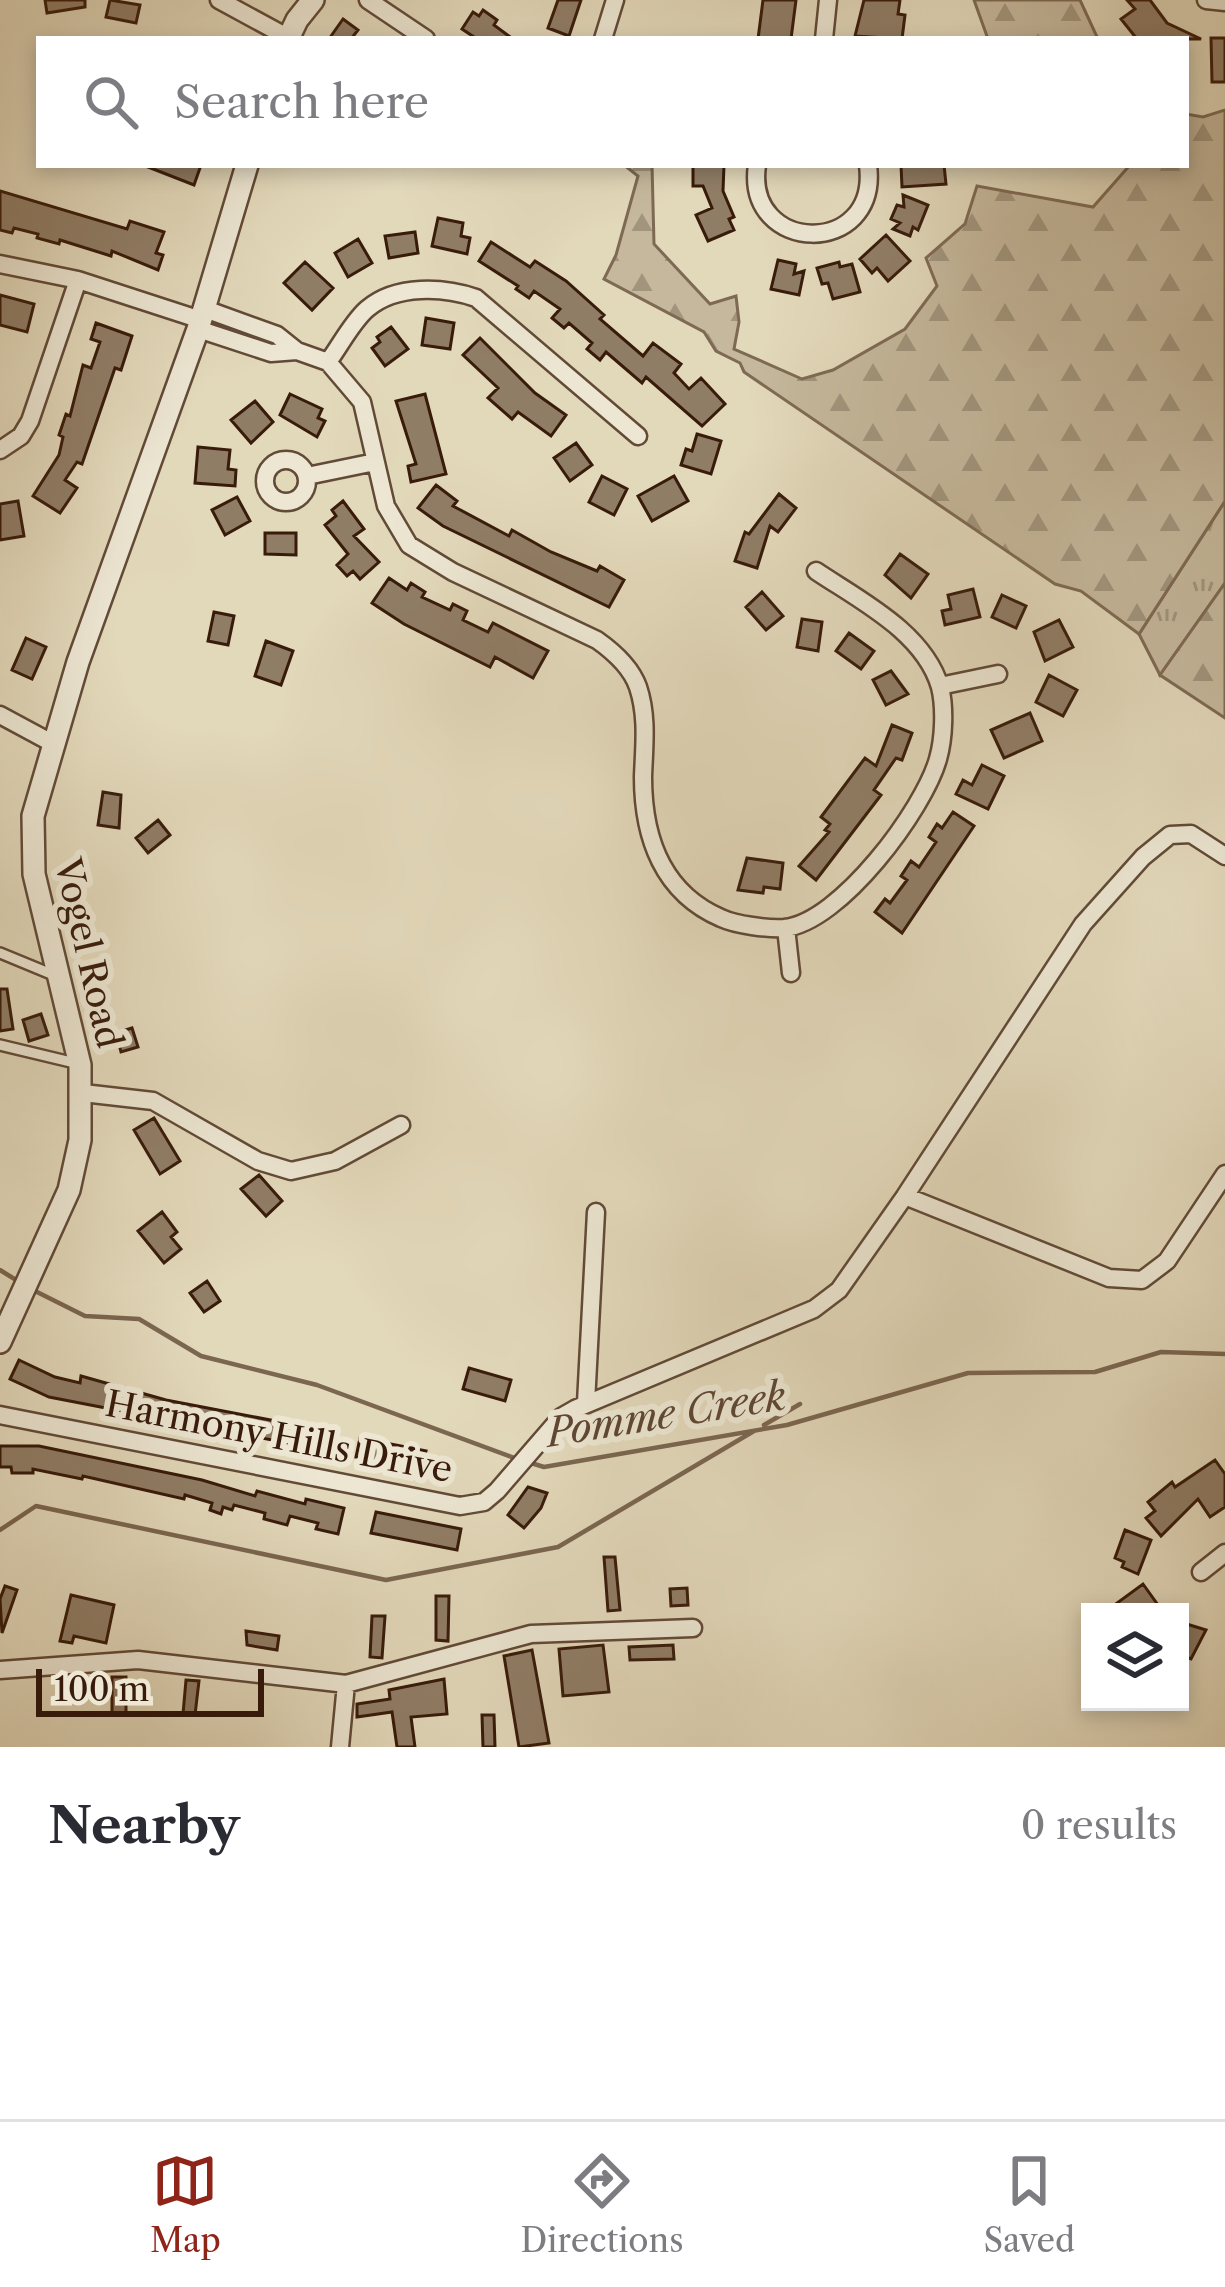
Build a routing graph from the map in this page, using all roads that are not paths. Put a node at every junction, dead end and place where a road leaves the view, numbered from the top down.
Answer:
1 (218, 0) edge
2 (314, 0) edge
3 (368, 0) edge
4 (615, 0) edge
5 (828, 0) edge
6 (1206, 0) edge
7 (1225, 2) edge
8 (284, 36) edge
9 (290, 36) edge
10 (421, 36) edge
11 (604, 36) edge
12 (824, 36) edge
13 (246, 168) edge
14 (757, 168) edge
15 (868, 168) edge
16 (0, 263) edge
17 (78, 280) junction
18 (201, 319) junction
19 (328, 362) junction
20 (638, 436) dead end
21 (0, 451) edge
22 (375, 462) junction
23 (307, 476) dead end
24 (816, 571) dead end
25 (998, 674) dead end
26 (940, 686) junction
27 (0, 715) edge
28 (52, 742) junction
29 (1225, 856) edge
30 (786, 928) junction
31 (0, 953) edge
32 (790, 973) dead end
33 (59, 977) junction
34 (0, 1046) edge
35 (80, 1065) junction
36 (83, 1093) junction
37 (401, 1125) dead end
38 (1225, 1174) edge
39 (905, 1196) junction
40 (596, 1212) dead end
41 (0, 1342) edge
42 (586, 1403) junction
43 (0, 1415) edge
44 (1225, 1553) edge
45 (1201, 1572) dead end
46 (693, 1628) dead end
47 (0, 1670) edge
48 (346, 1684) junction
49 (340, 1747) edge

1 - 8 street
2 - 9 street
3 - 10 street
4 - 11 street
5 - 12 street
6 - 7 street
13 - 18 street, Vogel Road
14 - 15 street
16 - 17 street
17 - 18 street
17 - 21 street
18 - 19 street
18 - 28 street, Vogel Road
19 - 20 street
19 - 22 street
22 - 23 street
22 - 30 street
24 - 26 street
25 - 26 street
26 - 30 street
27 - 28 street
28 - 33 street, Vogel Road
29 - 39 street, Harmony Hills Drive
30 - 32 street
31 - 33 lane
33 - 35 street, Vogel Road
34 - 35 lane
35 - 36 street, Vogel Road
36 - 37 street
36 - 41 street, Vogel Road
38 - 39 street
39 - 42 street, Harmony Hills Drive
40 - 42 street
42 - 43 street, Harmony Hills Drive
44 - 45 street
46 - 48 street
47 - 48 street
48 - 49 street

